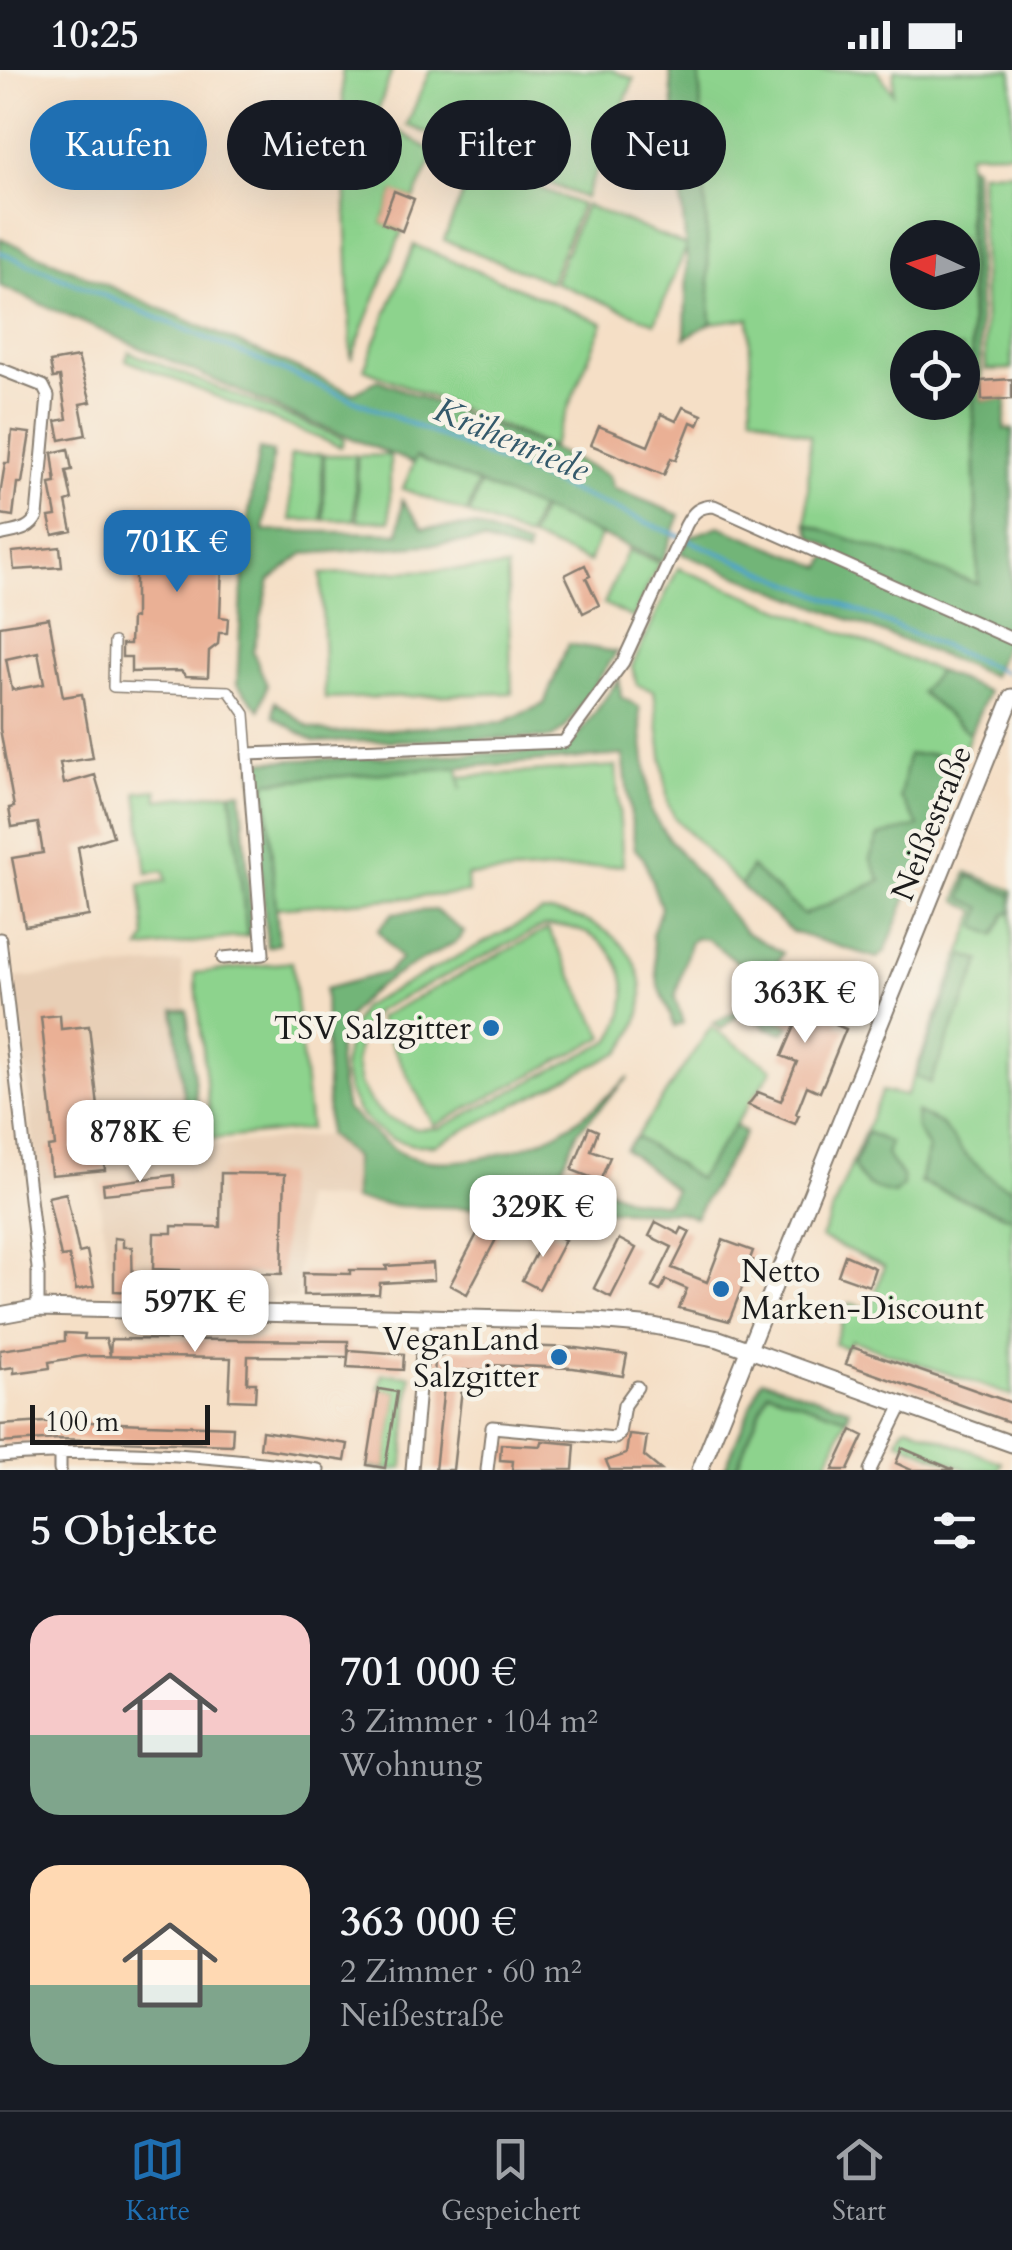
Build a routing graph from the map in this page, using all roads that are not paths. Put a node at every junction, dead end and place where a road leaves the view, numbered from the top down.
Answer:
1 (0, 369) edge
2 (0, 535) edge
3 (1012, 639) edge
4 (114, 642) dead end
5 (1012, 697) edge
6 (248, 754) junction
7 (0, 939) edge
8 (223, 958) dead end
9 (14, 1066) junction
10 (0, 1068) edge
11 (0, 1304) edge
12 (38, 1308) junction
13 (0, 1314) edge
14 (425, 1317) junction
15 (748, 1349) junction
16 (637, 1387) dead end
17 (902, 1403) junction
18 (1012, 1444) edge
19 (60, 1451) junction
20 (0, 1456) edge
21 (60, 1470) edge
22 (318, 1470) edge
23 (412, 1470) edge
24 (487, 1470) edge
25 (700, 1470) edge
26 (870, 1470) edge

1 - 2 street
3 - 6 street
4 - 6 street
5 - 15 street, Neißestraße
6 - 8 street
7 - 9 street
9 - 10 street
9 - 12 street
11 - 12 street
12 - 13 street
12 - 14 street
14 - 15 street
14 - 23 street
15 - 17 street
15 - 25 street, Neißestraße
16 - 24 street
17 - 18 street
17 - 26 street
19 - 20 street
19 - 21 street
19 - 22 street

